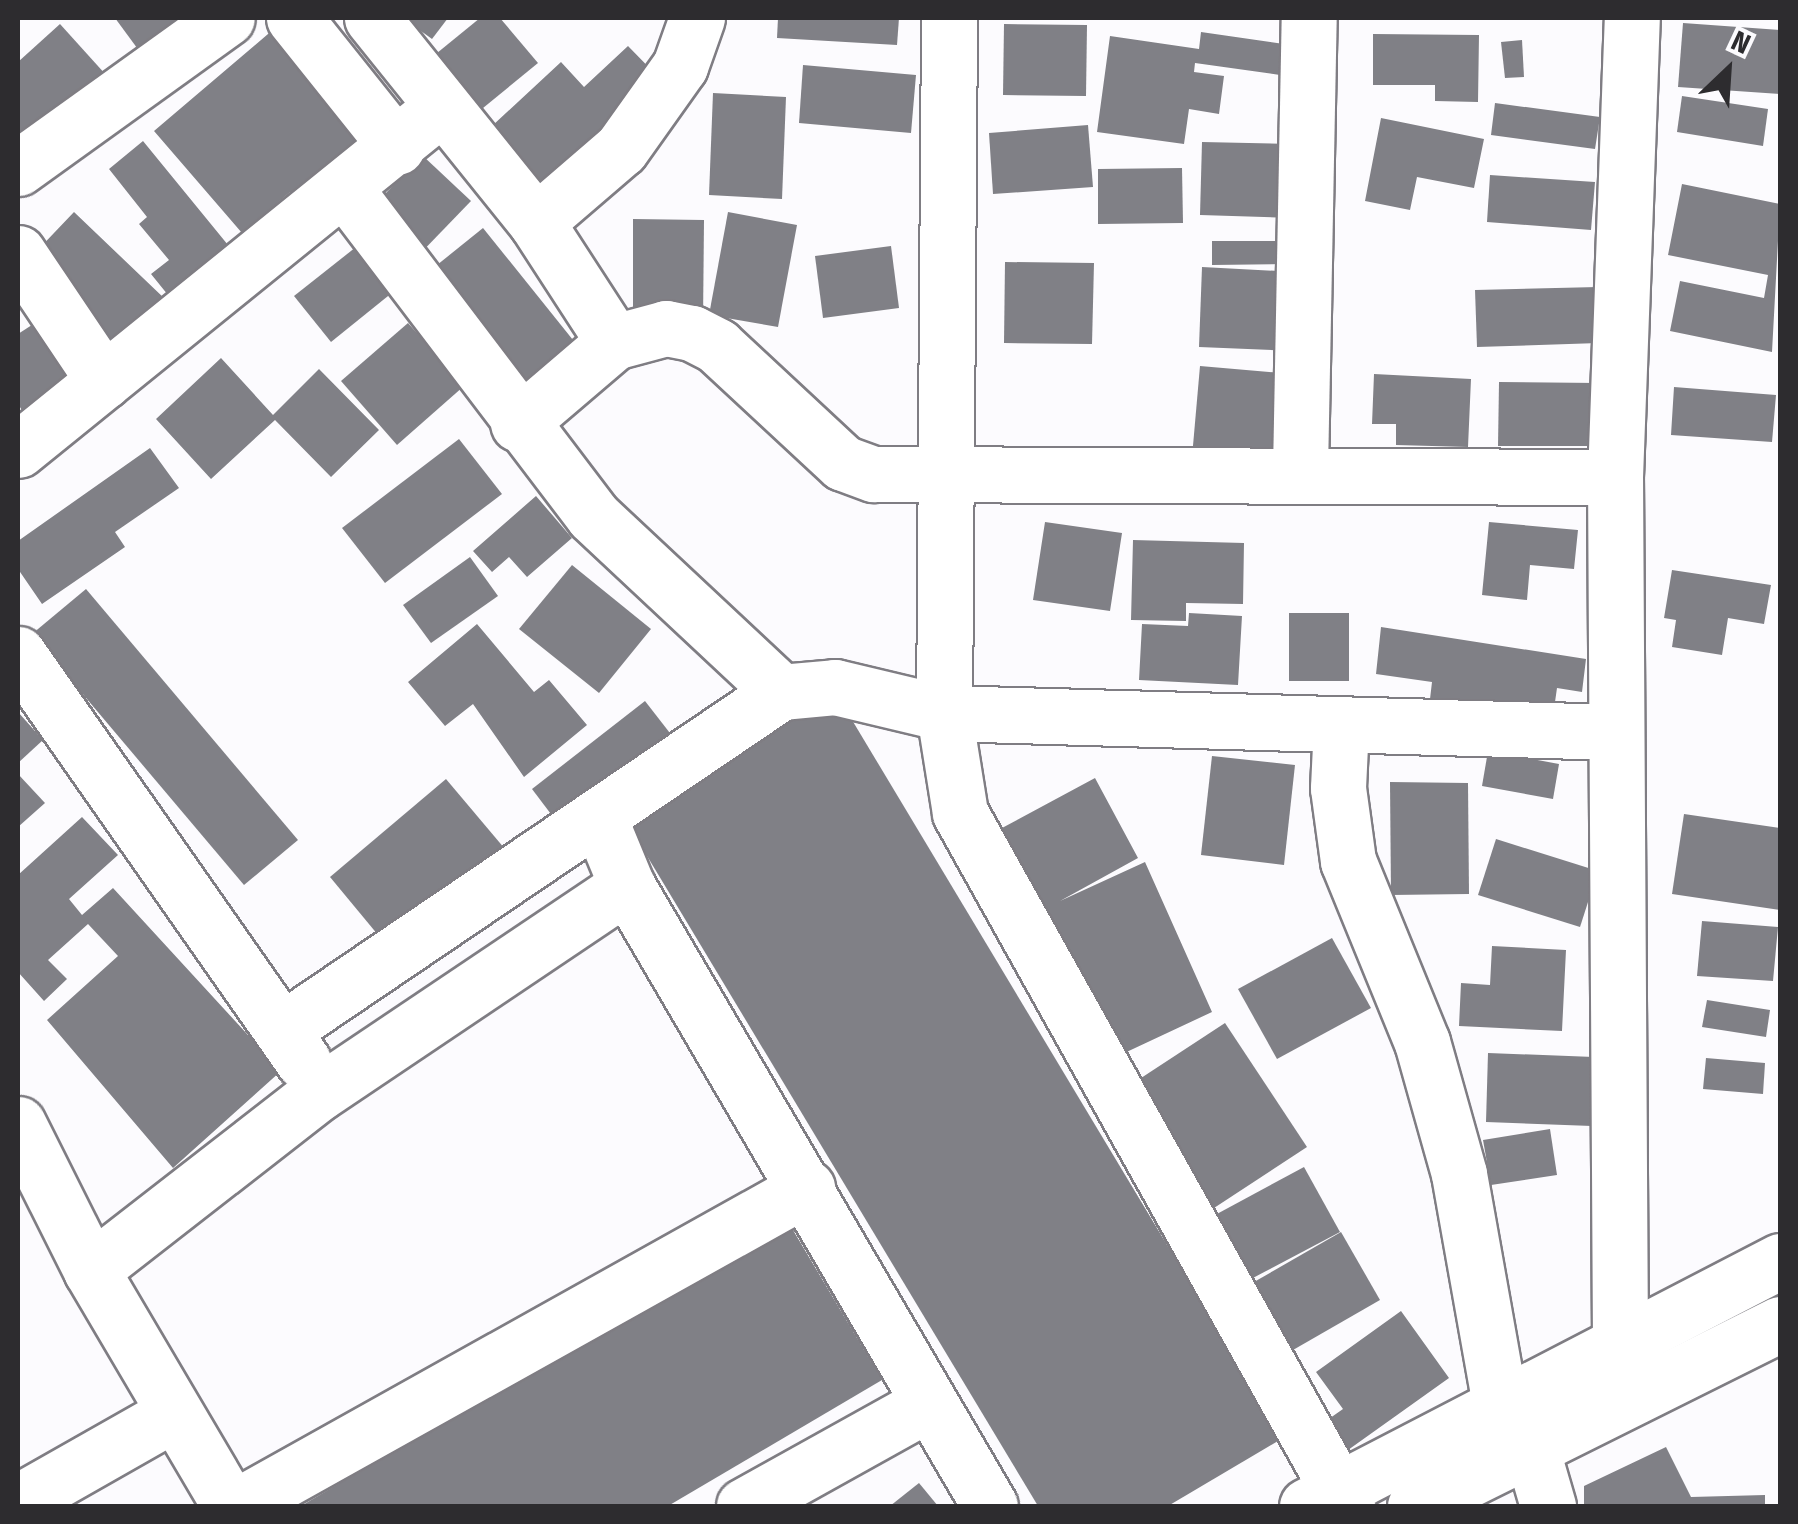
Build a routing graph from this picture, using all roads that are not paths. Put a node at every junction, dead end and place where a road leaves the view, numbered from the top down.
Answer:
1 (227, 18) edge
2 (294, 18) edge
3 (372, 18) edge
4 (697, 18) edge
5 (949, 18) edge
6 (1310, 18) edge
7 (1632, 18) edge
8 (442, 107) junction
9 (396, 148) junction
10 (18, 168) edge
11 (345, 189) junction
12 (536, 222) junction
13 (18, 253) edge
14 (614, 342) junction
15 (104, 381) junction
16 (518, 424) junction
17 (18, 450) edge
18 (1300, 471) junction
19 (948, 477) junction
20 (1615, 477) junction
21 (18, 654) edge
22 (781, 692) junction
23 (944, 712) junction
24 (1340, 724) junction
25 (1615, 732) junction
26 (599, 818) junction
27 (626, 886) junction
28 (285, 1028) junction
29 (320, 1092) junction
30 (23, 1151) edge
31 (806, 1188) junction
32 (1780, 1260) edge
33 (91, 1270) junction
34 (1780, 1324) edge
35 (1620, 1343) junction
36 (927, 1404) junction
37 (173, 1414) junction
38 (1515, 1425) junction
39 (1330, 1501) edge
40 (18, 1502) edge
41 (234, 1506) edge
42 (744, 1506) edge
43 (990, 1506) edge
44 (1415, 1506) edge
45 (1548, 1506) edge

1 - 10 street
2 - 9 street
3 - 8 street
4 - 12 street
5 - 19 street
6 - 18 street
7 - 20 street
8 - 9 street
8 - 12 street
9 - 11 street
11 - 15 street
11 - 16 street
12 - 14 street
13 - 15 street
14 - 16 street
14 - 19 street
15 - 17 street
16 - 22 street
18 - 19 street
18 - 20 street
19 - 23 street
20 - 25 street
21 - 28 street
22 - 23 street
22 - 26 street
23 - 24 street
23 - 39 street
24 - 25 street
24 - 38 street
25 - 35 street
26 - 27 street
26 - 28 street
27 - 29 street
27 - 31 street
28 - 29 street
29 - 33 street
30 - 33 street
31 - 36 street
31 - 41 street
32 - 35 street
33 - 37 street
34 - 38 street
35 - 38 street
36 - 42 street
36 - 43 street
37 - 40 street
37 - 41 street
38 - 39 street
38 - 44 street
38 - 45 street

